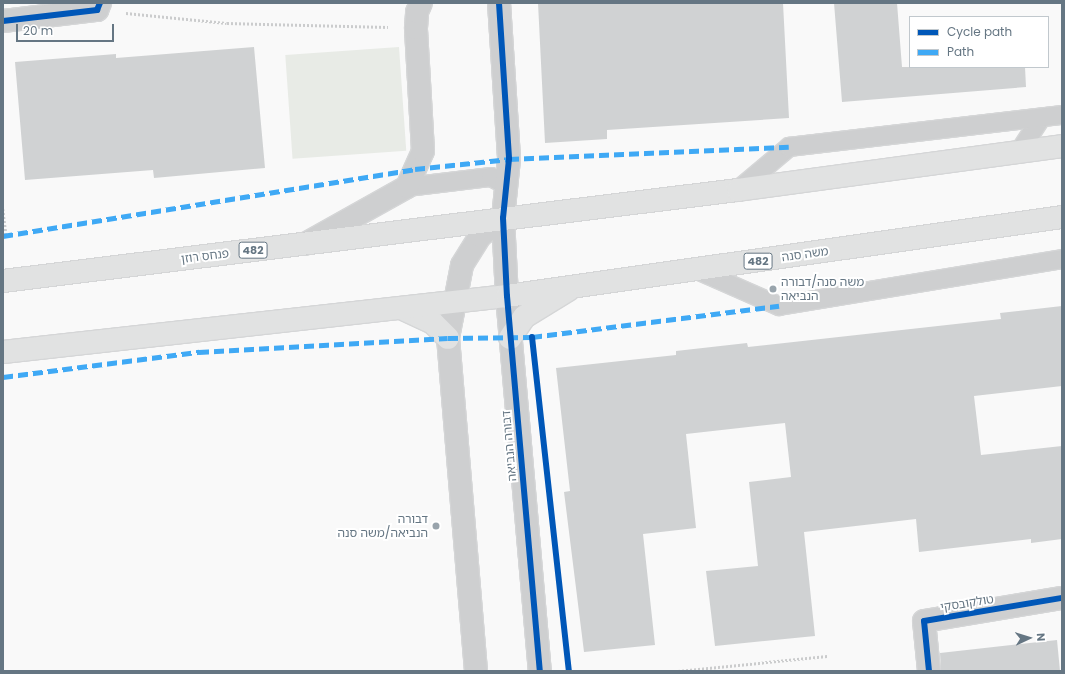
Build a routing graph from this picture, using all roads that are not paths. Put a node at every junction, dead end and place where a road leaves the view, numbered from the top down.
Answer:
1 (421, 3) edge
2 (499, 3) edge
3 (99, 7) edge
4 (3, 21) edge
5 (1062, 115) edge
6 (1041, 118) junction
7 (1062, 146) edge
8 (1019, 152) junction
9 (506, 185) junction
10 (407, 187) junction
11 (738, 190) junction
12 (1062, 217) edge
13 (503, 218) junction
14 (305, 244) junction
15 (1062, 260) edge
16 (697, 270) junction
17 (3, 281) edge
18 (576, 285) junction
19 (507, 296) junction
20 (454, 302) junction
21 (400, 308) junction
22 (448, 338) junction
23 (510, 338) junction
24 (3, 352) edge
25 (1062, 598) edge
26 (476, 671) edge
27 (540, 671) edge
28 (929, 671) edge

1 - 10 street
2 - 9 street, דבורה הנביאה
3 - 4 street
5 - 6 lane
6 - 8 lane
6 - 11 lane
7 - 8 main road, 482
8 - 11 main road, 482
9 - 10 lane
9 - 13 street, דבורה הנביאה
10 - 14 street
11 - 13 main road, 482
12 - 16 main road, משה סנה / 482
13 - 14 main road, פנחס רוזן / 482
13 - 19 street, דבורה הנביאה
13 - 20 street
14 - 17 main road, פנחס רוזן / 482
15 - 16 lane
16 - 18 main road, משה סנה / 482
18 - 19 main road, משה סנה / 482
18 - 23 main road
19 - 20 main road, משה סנה / 482
19 - 23 street, דבורה הנביאה
20 - 21 main road, 482
20 - 22 street
21 - 22 main road
21 - 24 main road, 482
22 - 26 street
23 - 27 street, דבורה הנביאה
25 - 28 street, טולקובסקי

